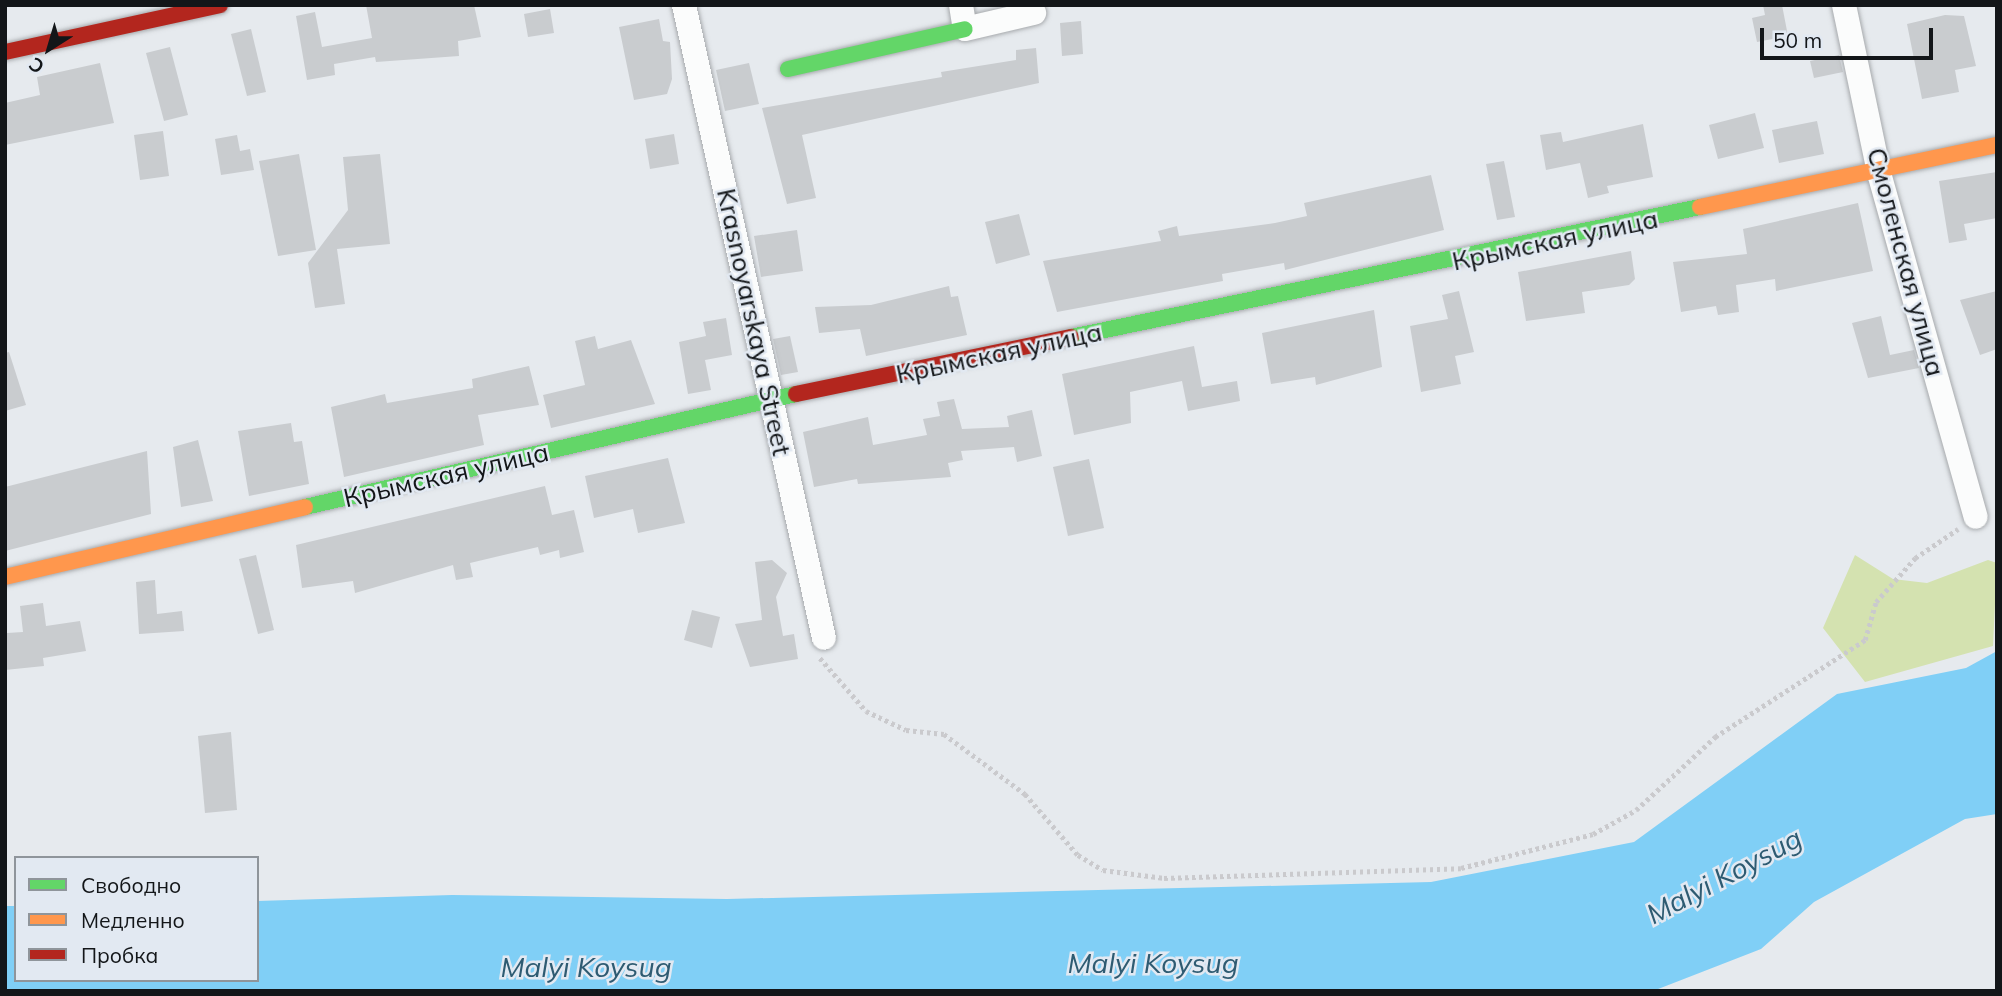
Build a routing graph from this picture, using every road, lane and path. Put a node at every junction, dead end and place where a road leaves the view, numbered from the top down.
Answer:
1 (220, 5) edge
2 (684, 5) edge
3 (1844, 5) edge
4 (1034, 13) dead end
5 (963, 17) edge
6 (5, 52) edge
7 (788, 69) dead end
8 (1997, 145) edge
9 (1879, 173) junction
10 (772, 399) junction
11 (1976, 517) joint
12 (5, 578) edge
13 (824, 638) joint

1 - 6 street
2 - 10 street, Krasnoyarskaya Street
3 - 9 street, Смоленская улица
4 - 5 street
5 - 7 street
8 - 9 street, Крымская улица
9 - 10 street, Крымская улица
9 - 11 street, Смоленская улица
10 - 12 street, Крымская улица
10 - 13 street, Krasnoyarskaya Street
11 - 13 path

